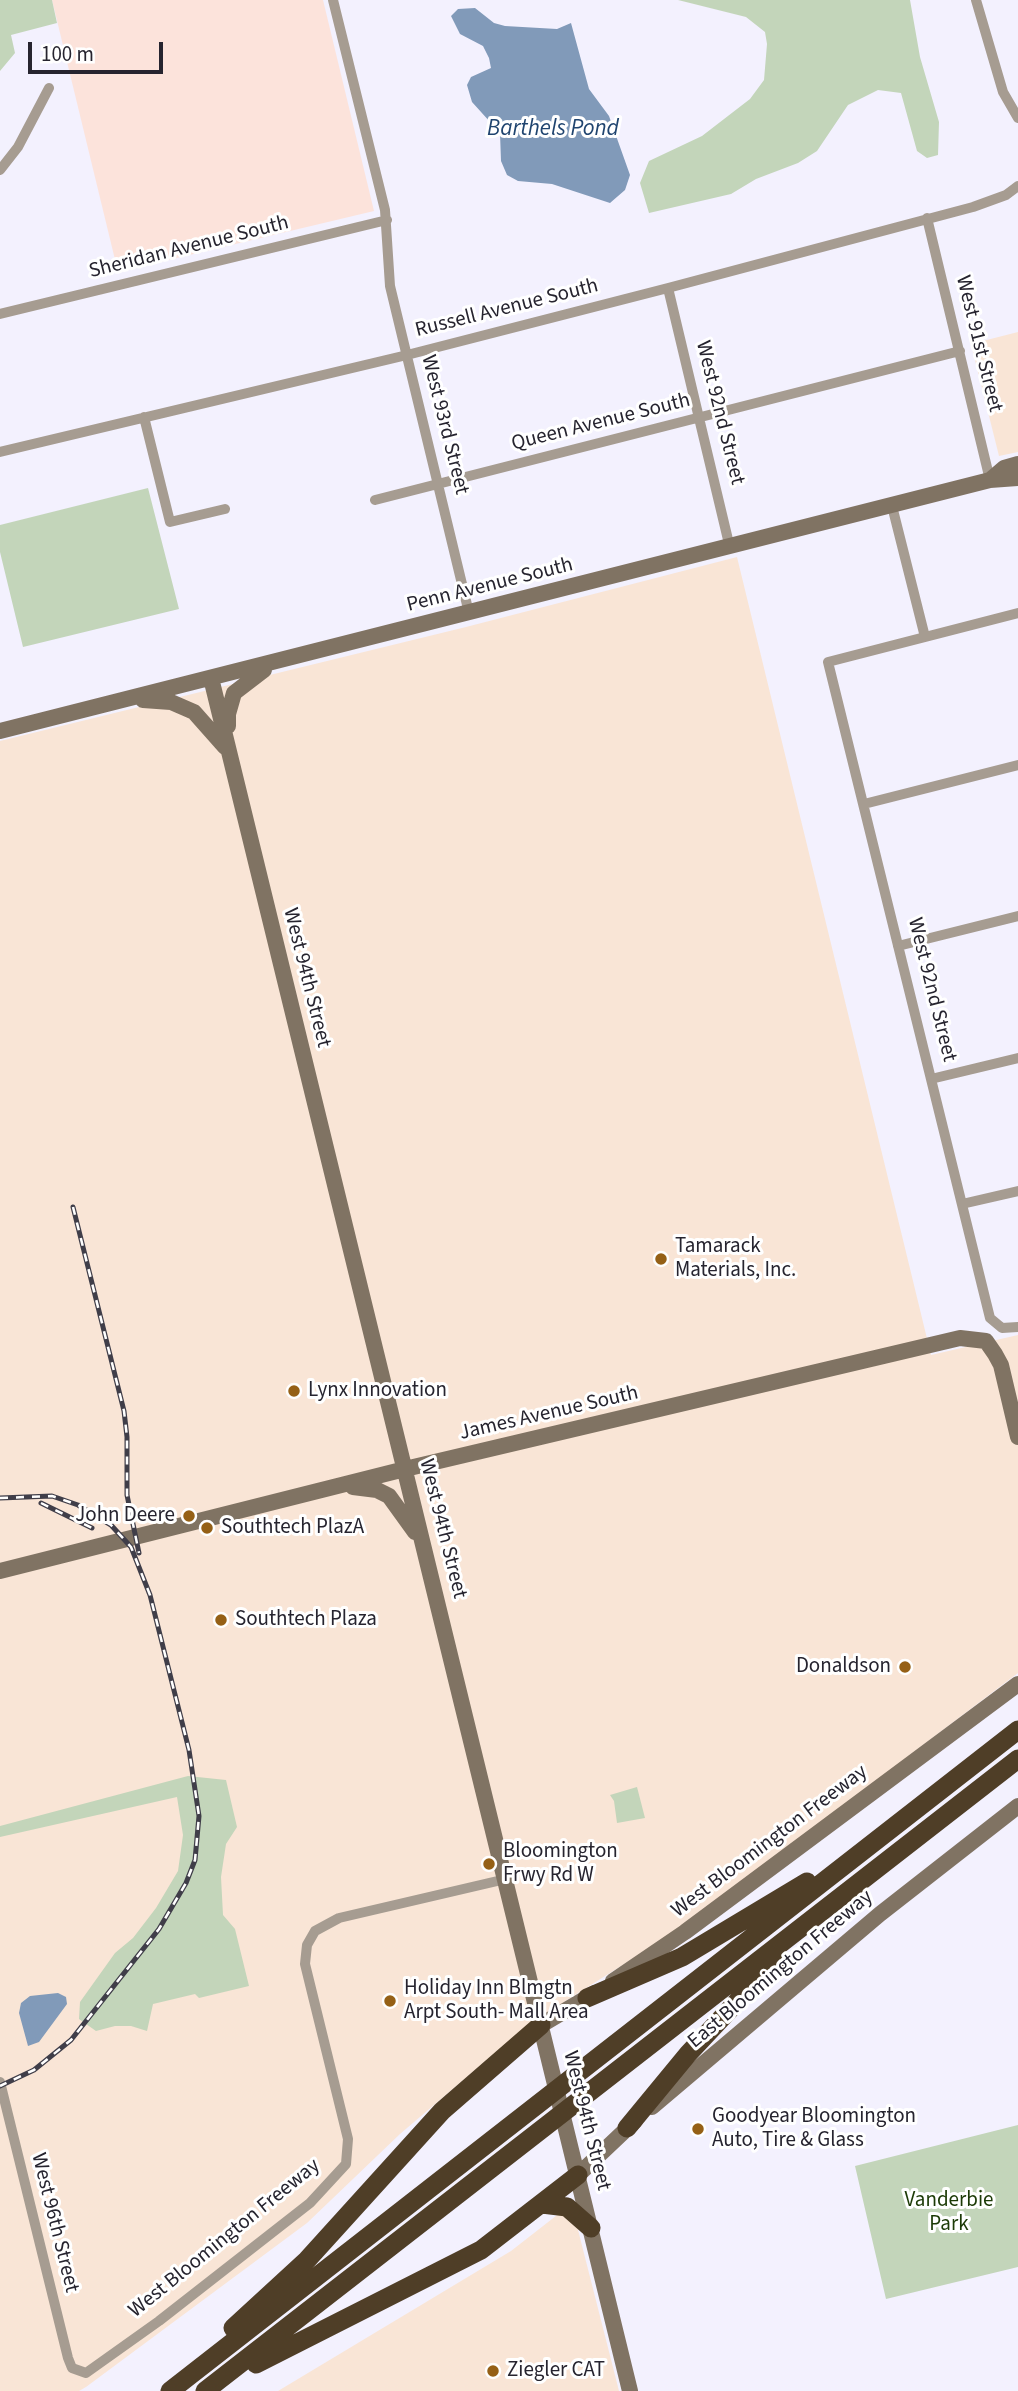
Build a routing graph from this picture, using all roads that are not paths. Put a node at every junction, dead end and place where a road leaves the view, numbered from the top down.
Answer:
1 (333, 0) edge
2 (976, 0) edge
3 (49, 88) dead end
4 (1018, 118) edge
5 (0, 170) edge
6 (1018, 186) edge
7 (927, 218) junction
8 (387, 220) junction
9 (667, 288) junction
10 (0, 314) edge
11 (960, 351) junction
12 (407, 355) junction
13 (144, 417) junction
14 (699, 418) junction
15 (0, 452) edge
16 (1018, 464) edge
17 (1018, 478) edge
18 (990, 480) junction
19 (438, 484) junction
20 (375, 500) dead end
21 (892, 506) junction
22 (225, 509) dead end
23 (730, 548) junction
24 (469, 613) junction
25 (1018, 613) edge
26 (925, 637) junction
27 (280, 662) junction
28 (211, 678) junction
29 (127, 700) junction
30 (0, 731) edge
31 (229, 753) junction
32 (1018, 765) edge
33 (864, 804) junction
34 (1018, 916) edge
35 (898, 946) junction
36 (1018, 1058) edge
37 (931, 1079) junction
38 (1018, 1191) edge
39 (962, 1204) junction
40 (1018, 1327) edge
41 (1018, 1437) edge
42 (405, 1469) junction
43 (344, 1485) junction
44 (424, 1547) junction
45 (0, 1570) edge
46 (1018, 1684) edge
47 (1018, 1730) edge
48 (1018, 1759) edge
49 (1018, 1806) edge
50 (883, 1836) junction
51 (506, 1879) junction
52 (816, 1916) junction
53 (587, 1998) junction
54 (541, 2025) junction
55 (0, 2082) edge
56 (627, 2128) junction
57 (578, 2175) junction
58 (542, 2204) junction
59 (591, 2228) junction
60 (76, 2371) joint
61 (189, 2376) junction
62 (211, 2387) edge
63 (170, 2391) edge
64 (630, 2391) edge

1 - 8 street, West 93rd Street
2 - 4 street
3 - 5 street
6 - 7 street, Russell Avenue South
7 - 9 street, Russell Avenue South
7 - 11 street, West 91st Street
8 - 10 street, Sheridan Avenue South
8 - 12 street, West 93rd Street
9 - 12 street, Russell Avenue South
9 - 14 street, West 92nd Street
11 - 14 street, Queen Avenue South
11 - 18 street, West 91st Street
12 - 13 street, Russell Avenue South
12 - 19 street, West 93rd Street
13 - 15 street, Russell Avenue South
13 - 22 street
14 - 19 street, Queen Avenue South
14 - 23 street, West 92nd Street
16 - 18 street, Penn Avenue South
17 - 18 street, Penn Avenue South
18 - 21 street, Penn Avenue South
19 - 20 street, Queen Avenue South
19 - 24 street, West 93rd Street
21 - 23 street, Penn Avenue South
21 - 26 street
23 - 24 street, Penn Avenue South
24 - 27 street, Penn Avenue South
25 - 26 street
26 - 33 street, West 92nd Street
27 - 28 street, Penn Avenue South
27 - 31 street
28 - 29 street, Penn Avenue South
28 - 31 street, West 94th Street
29 - 30 street, Penn Avenue South
29 - 31 street
31 - 42 street, West 94th Street
32 - 33 street
33 - 35 street, West 92nd Street
34 - 35 street
35 - 37 street, West 92nd Street
36 - 37 street
37 - 39 street, West 92nd Street
38 - 39 street
39 - 40 street, West 92nd Street
41 - 42 street, James Avenue South
42 - 43 street, James Avenue South
42 - 44 street, West 94th Street
43 - 44 street
43 - 45 street, James Avenue South
44 - 51 street, West 94th Street
46 - 53 street, West Bloomington Freeway
47 - 50 highway
48 - 52 highway
49 - 56 street, East Bloomington Freeway
50 - 53 highway
50 - 61 highway
51 - 54 street, West 94th Street
51 - 60 street, West Bloomington Freeway
52 - 56 highway
52 - 62 highway
53 - 54 street, West Bloomington Freeway
54 - 57 street, West 94th Street
54 - 61 highway
55 - 60 street, West 96th Street
56 - 57 street, East Bloomington Freeway
57 - 58 highway
57 - 59 street, West 94th Street
58 - 59 highway
58 - 62 highway
59 - 64 street, West 94th Street
61 - 63 highway

